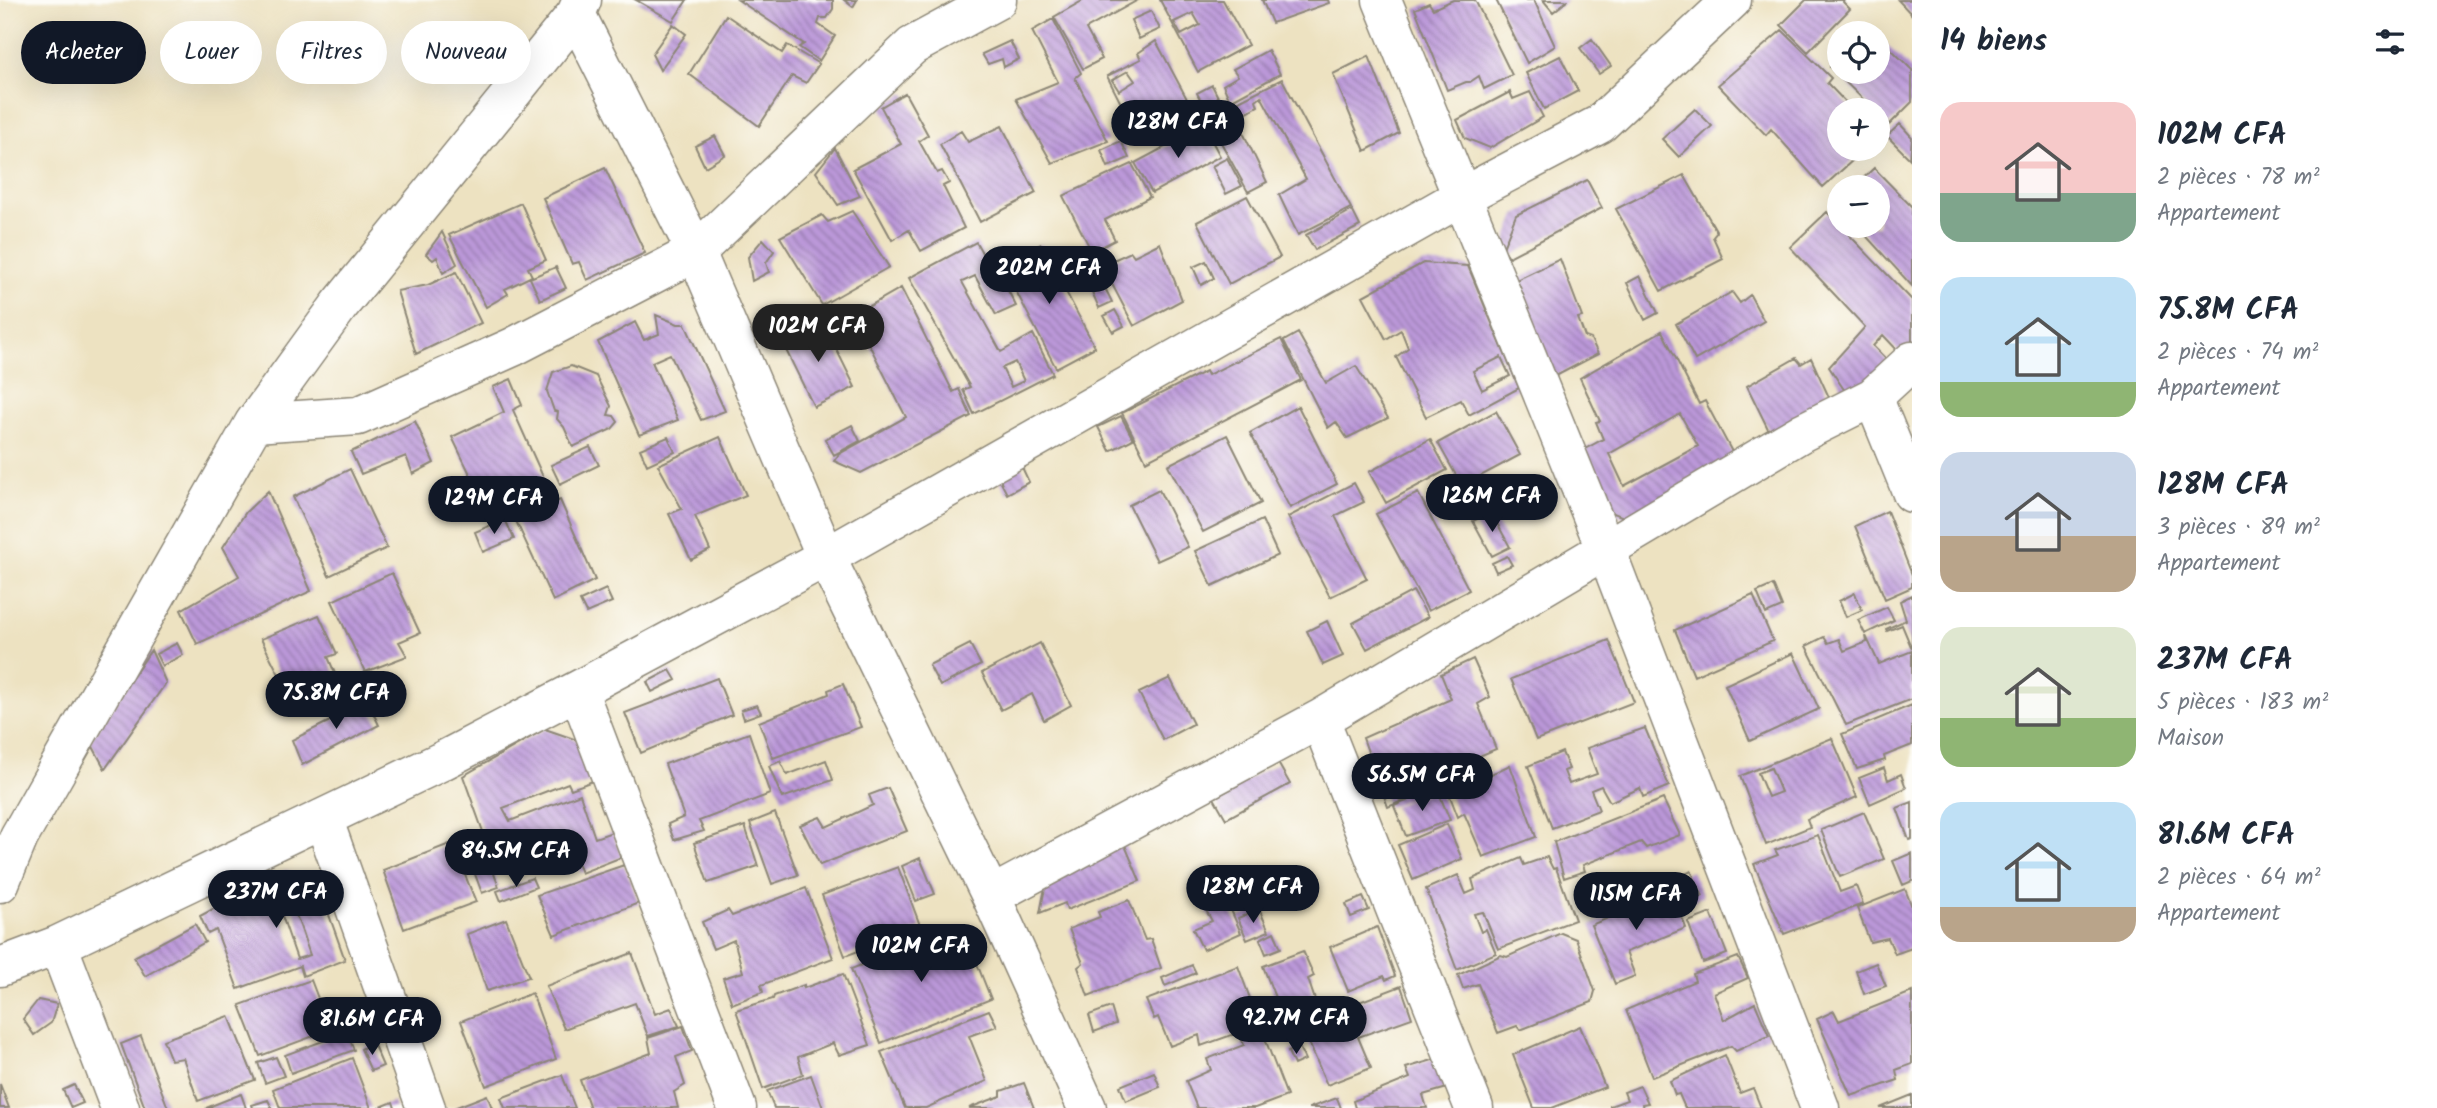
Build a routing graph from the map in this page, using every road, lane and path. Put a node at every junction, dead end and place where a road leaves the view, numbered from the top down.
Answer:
1 (936, 0) edge
2 (997, 0) edge
3 (1382, 0) edge
4 (1732, 0) edge
5 (579, 7) edge
6 (912, 46) junction
7 (1463, 196) junction
8 (696, 252) junction
9 (1912, 361) edge
10 (1873, 397) junction
11 (254, 423) junction
12 (1912, 493) edge
13 (1606, 550) junction
14 (826, 557) junction
15 (578, 690) junction
16 (1320, 719) junction
17 (323, 818) junction
18 (0, 883) edge
19 (991, 896) junction
20 (58, 945) junction
21 (0, 967) edge
22 (120, 1108) edge
23 (426, 1108) edge
24 (737, 1108) edge
25 (1087, 1108) edge
26 (1474, 1108) edge
27 (1820, 1108) edge

1 - 6 street
2 - 6 street
3 - 7 street
4 - 7 street
5 - 8 street
5 - 11 street
6 - 8 street
7 - 13 street
7 - 14 street
8 - 11 street
8 - 14 street
9 - 10 street
10 - 12 street
10 - 13 street
11 - 18 street
13 - 16 street
13 - 27 street
14 - 15 street
14 - 19 street
15 - 17 street
15 - 24 street
16 - 19 street
16 - 26 street
17 - 20 street
17 - 23 street
19 - 25 street
20 - 21 street
20 - 22 street

